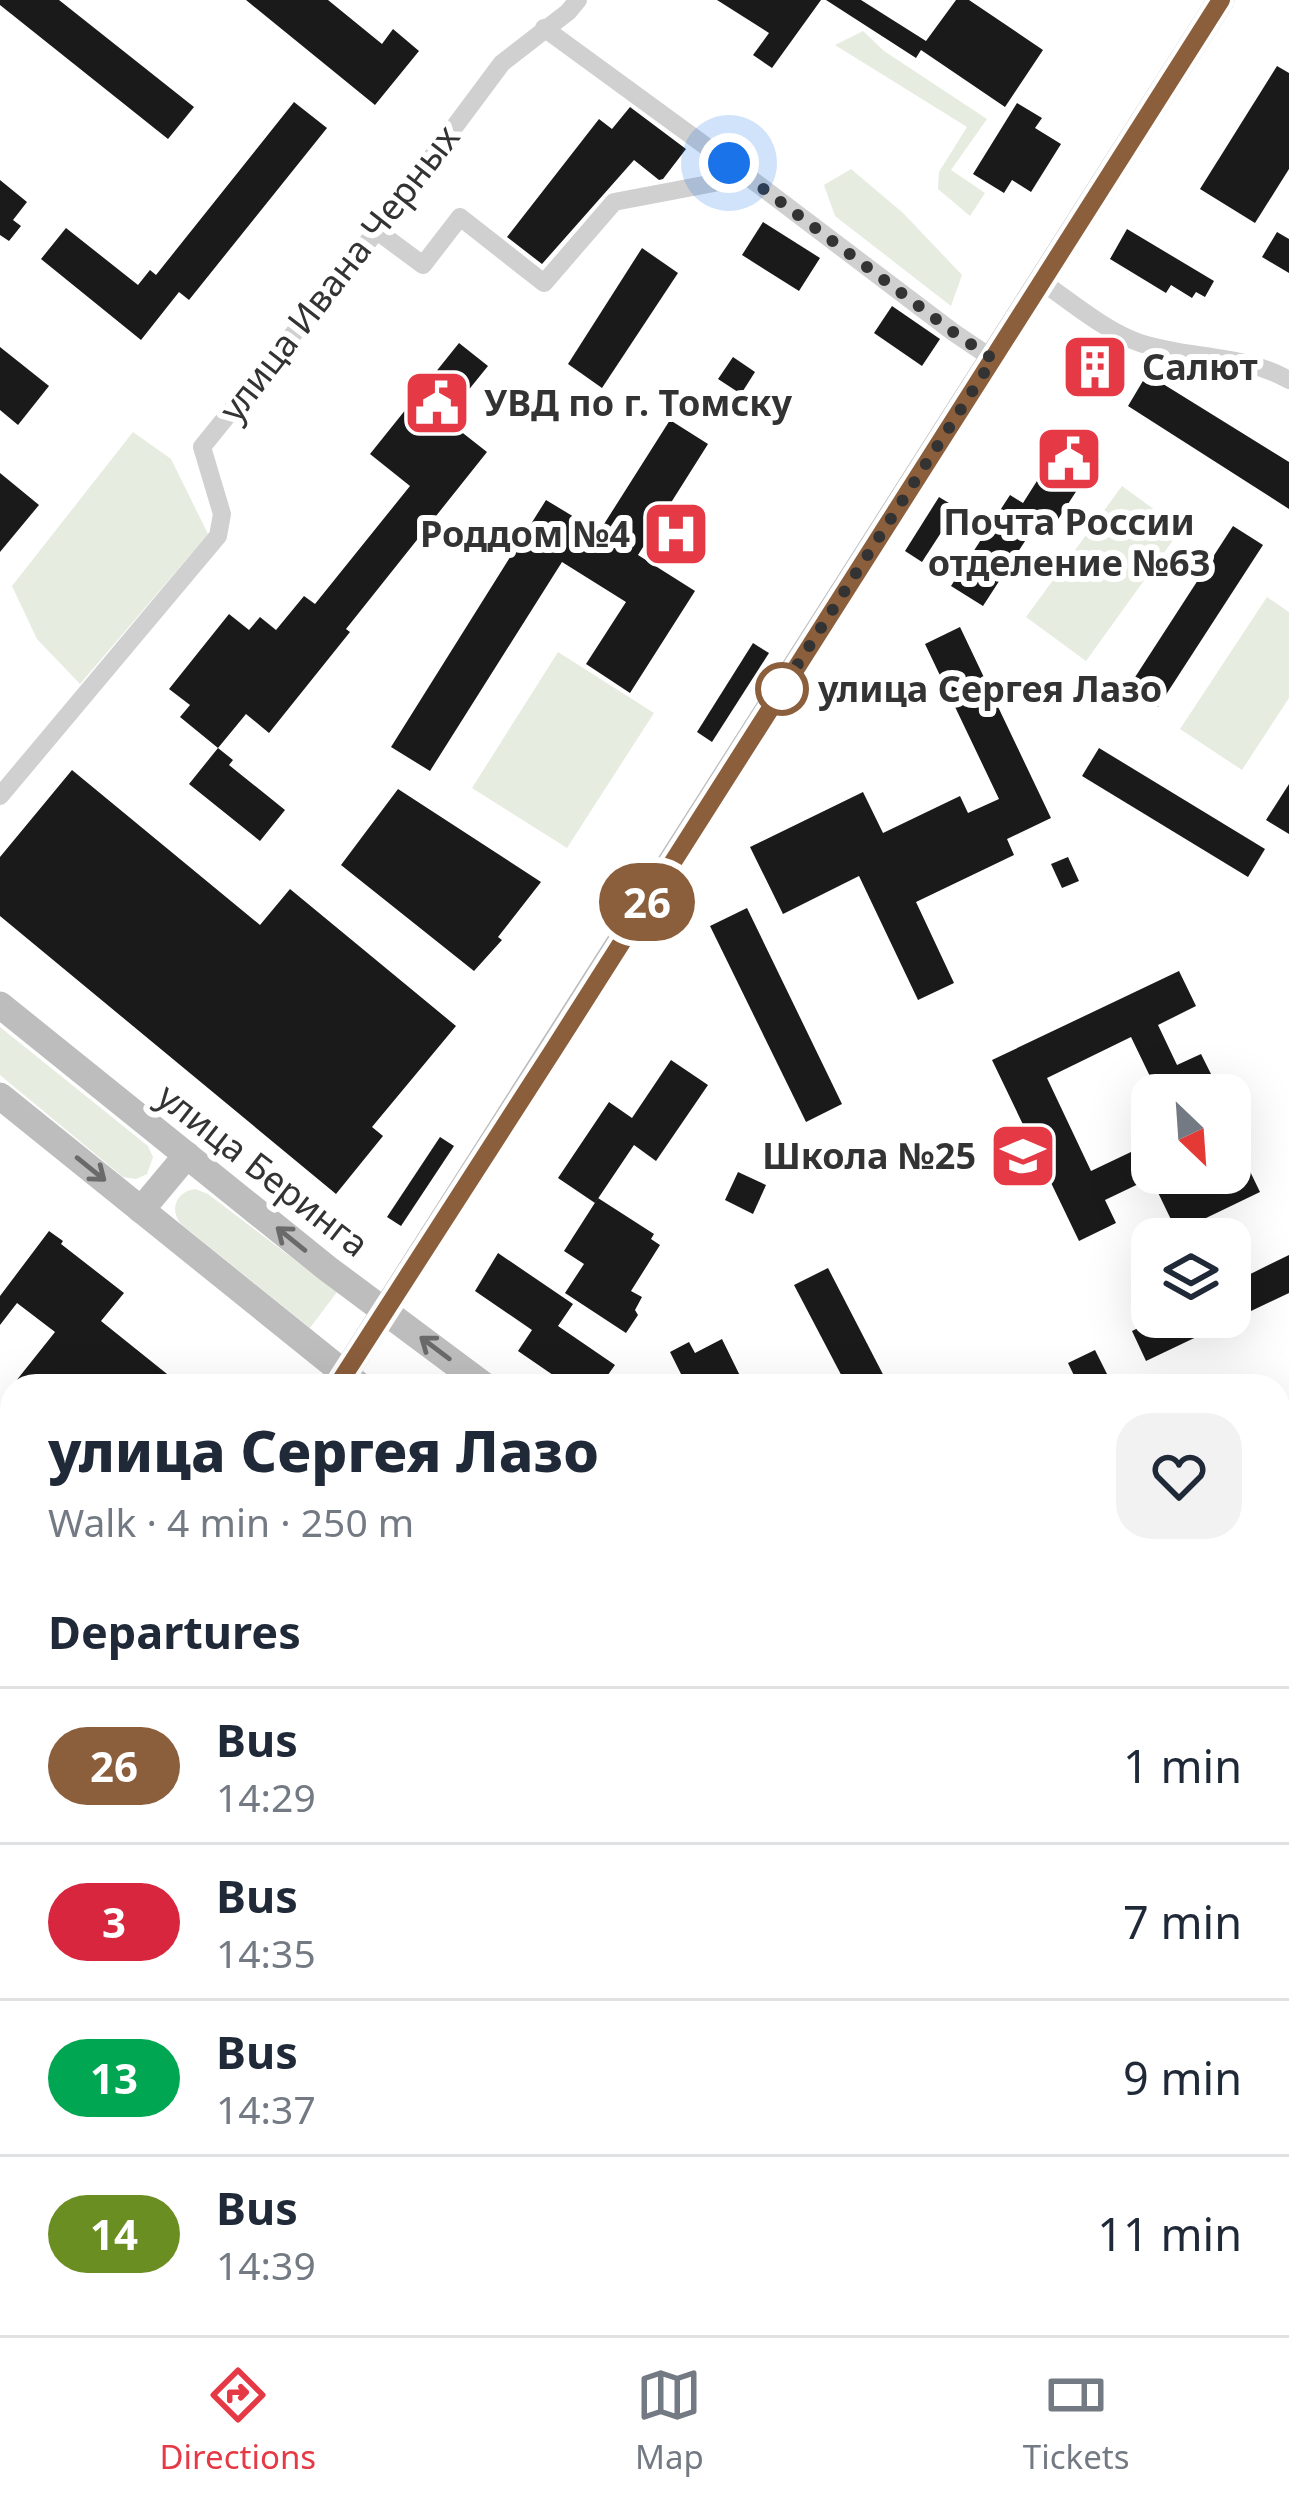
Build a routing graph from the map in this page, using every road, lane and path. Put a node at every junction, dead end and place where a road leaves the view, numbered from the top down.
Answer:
1 (578, 0) edge
2 (1221, 0) edge
3 (544, 28) junction
4 (729, 163) junction
5 (377, 231) junction
6 (1042, 282) junction
7 (993, 359) junction
8 (1289, 380) edge
9 (0, 796) edge
10 (0, 1005) edge
11 (0, 1096) edge
12 (187, 1155) junction
13 (141, 1210) junction
14 (384, 1310) junction
15 (337, 1374) edge
16 (351, 1374) edge
17 (469, 1374) edge

1 - 3 street, улица Ивана Черных
2 - 6 street
3 - 4 street
3 - 5 street, улица Ивана Черных
4 - 5 street
4 - 7 street
5 - 9 street, улица Ивана Черных
6 - 7 street
6 - 8 street
7 - 14 street
10 - 12 street, улица Беринга
11 -> 13 street
12 - 13 street
14 -> 12 street, улица Беринга
13 - 15 street
14 - 16 street
17 -> 14 street, улица Беринга

